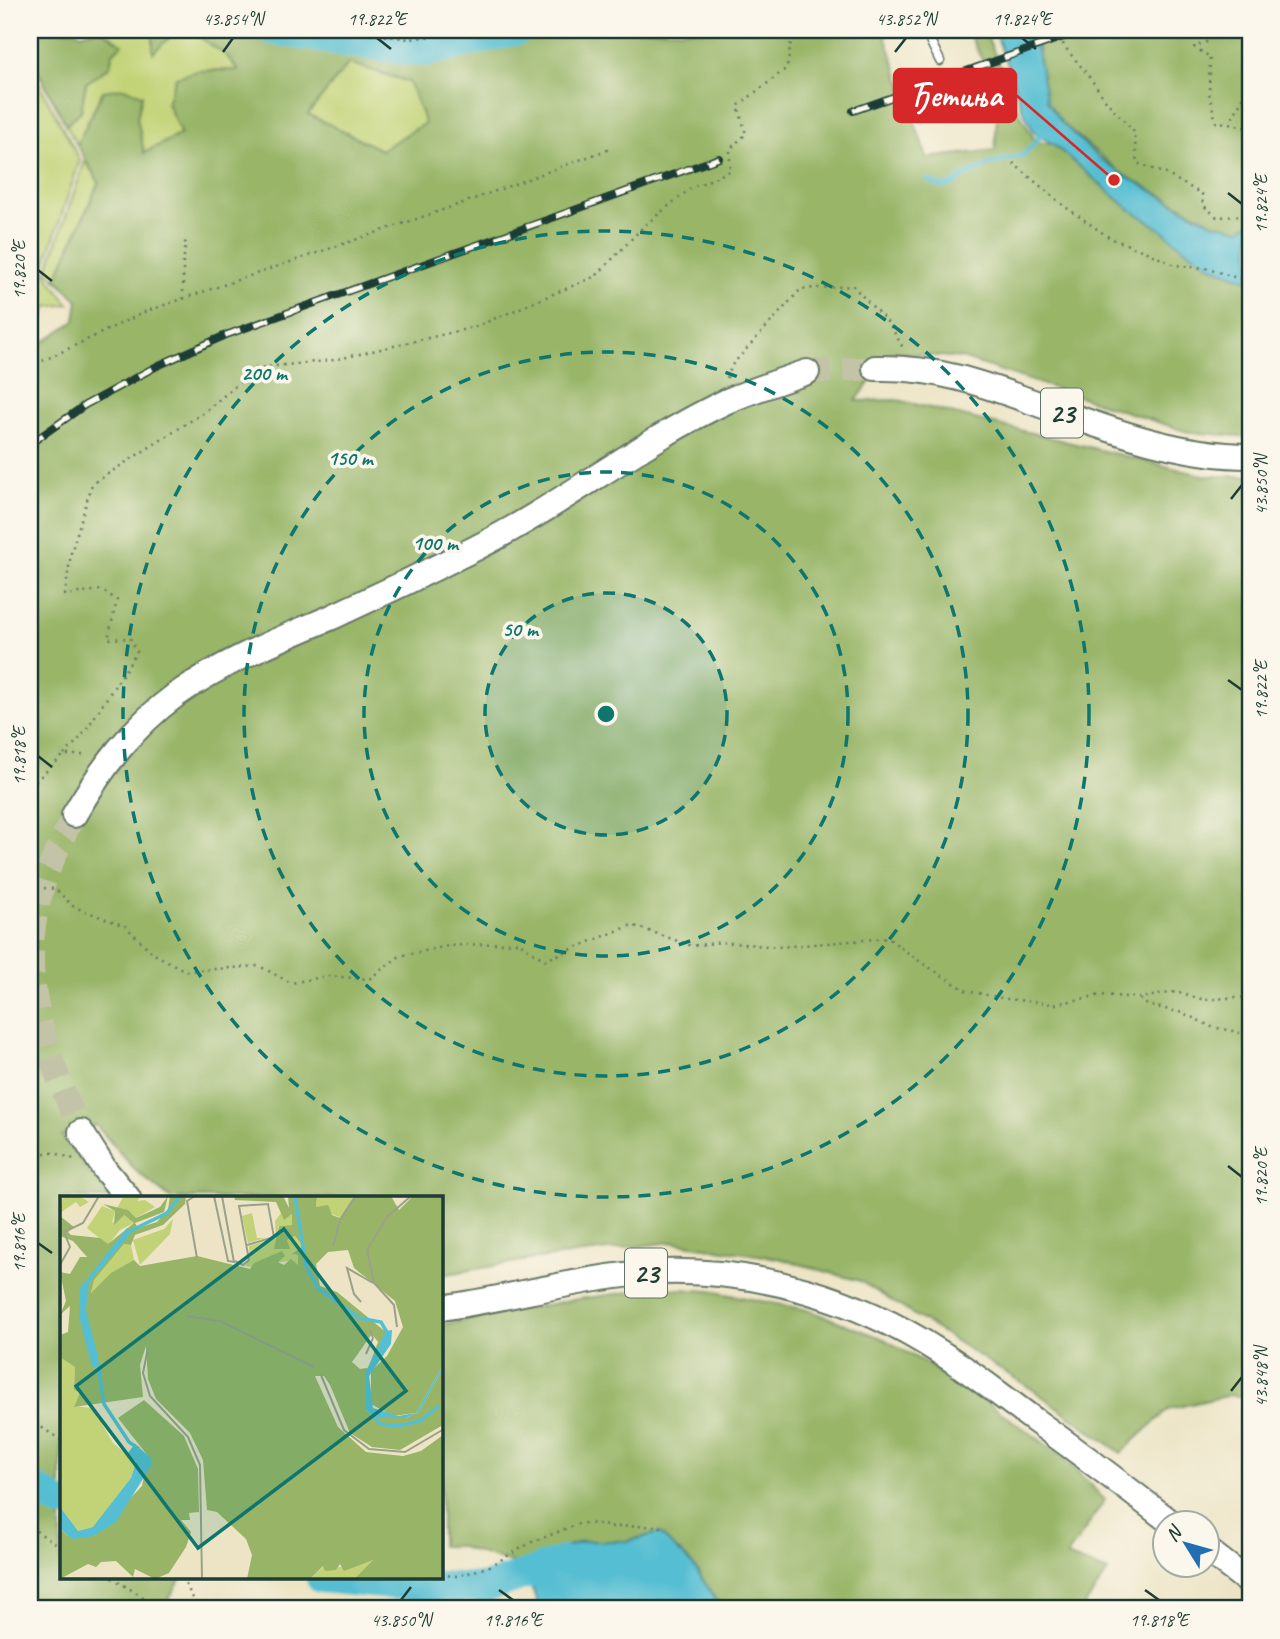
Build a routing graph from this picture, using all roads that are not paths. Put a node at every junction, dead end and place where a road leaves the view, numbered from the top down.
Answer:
1 (925, 30) edge
2 (940, 61) dead end
3 (30, 307) edge
4 (30, 331) edge
5 (875, 368) tunnel mouth
6 (807, 372) tunnel mouth
7 (1250, 456) edge
8 (74, 815) tunnel mouth
9 (81, 1132) tunnel mouth
10 (126, 1196) edge
11 (443, 1308) edge
12 (1154, 1510) edge
13 (1220, 1560) edge
14 (1250, 1583) edge

1 - 2 lane
3 - 4 lane
5 - 7 main road, 23
6 - 8 main road
9 - 10 main road
11 - 12 main road, 23
13 - 14 main road

